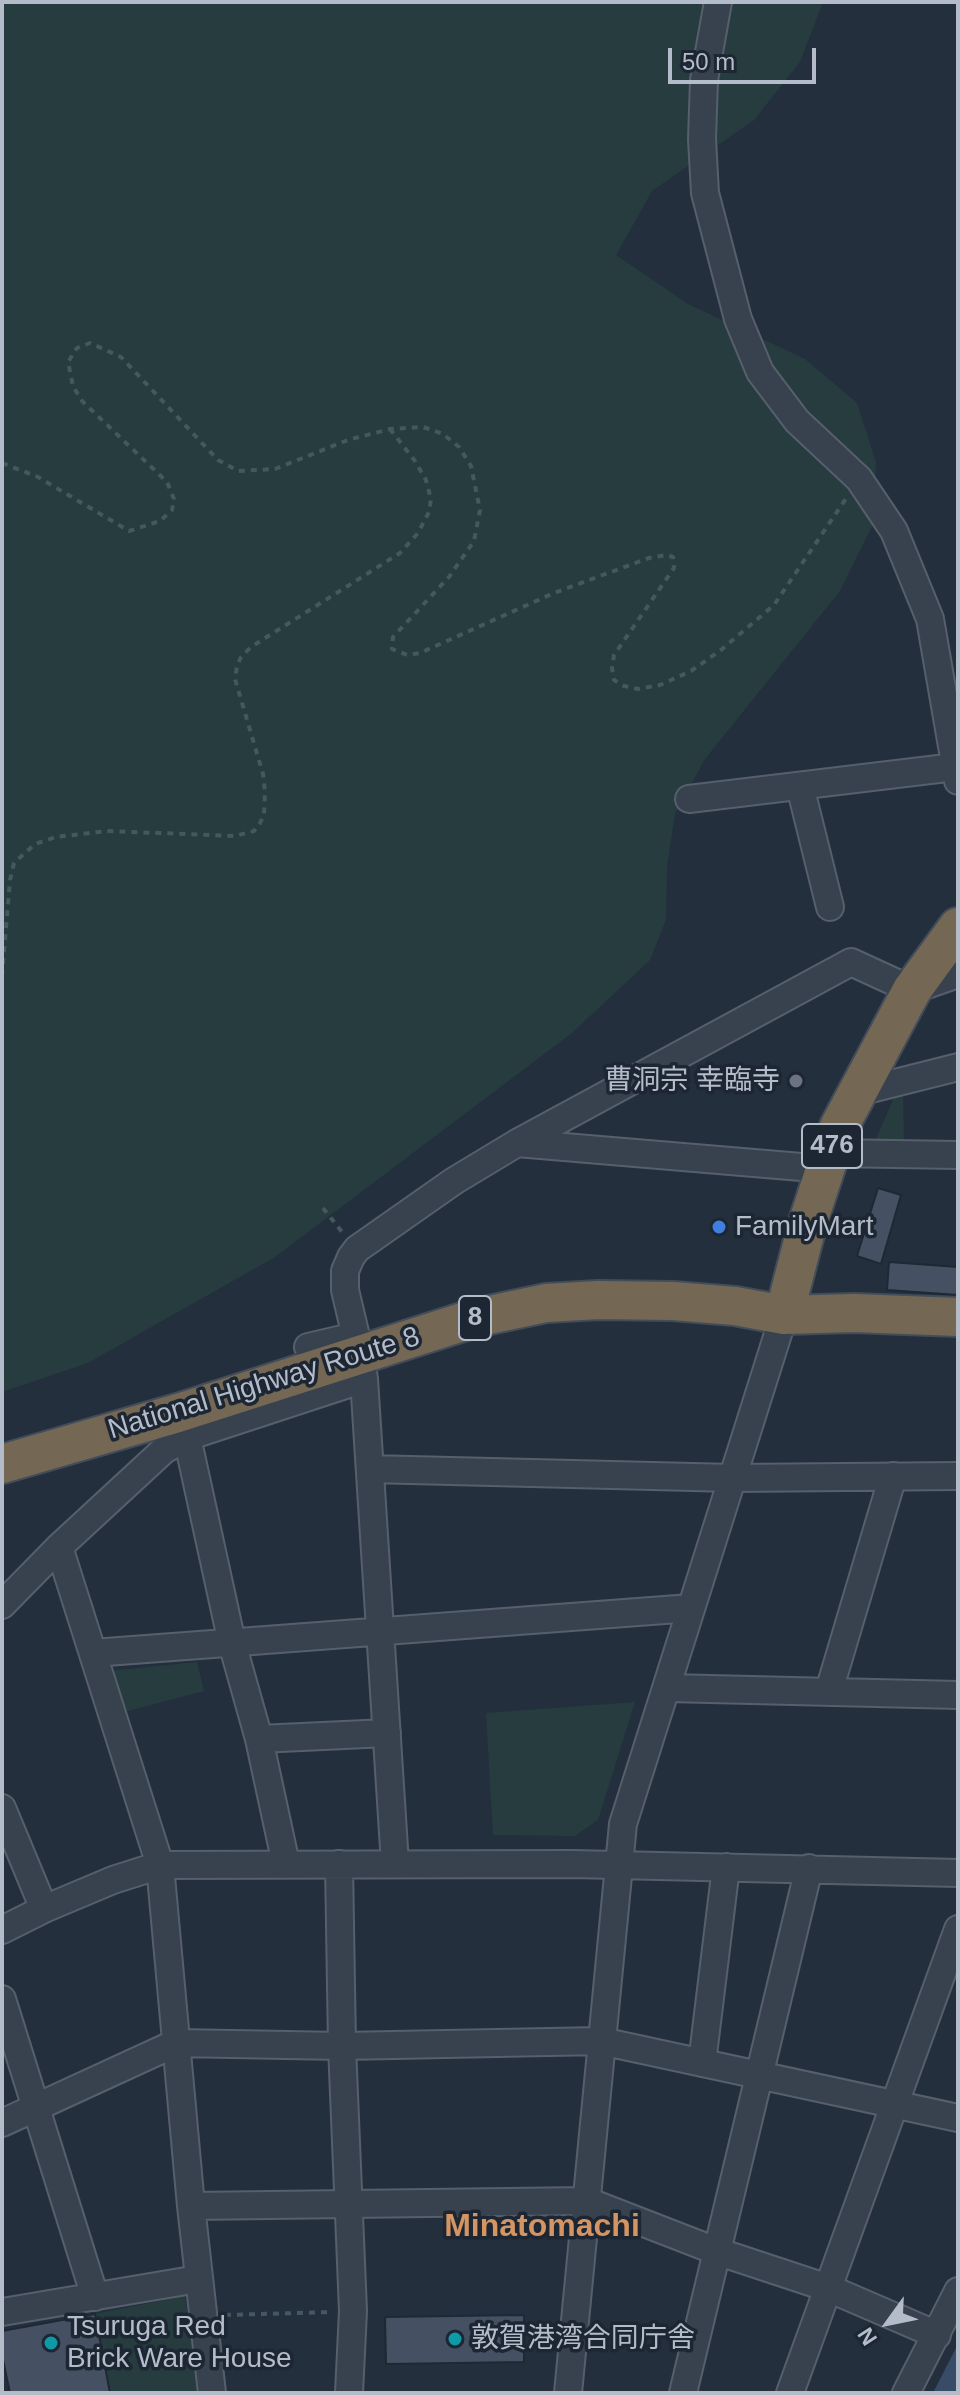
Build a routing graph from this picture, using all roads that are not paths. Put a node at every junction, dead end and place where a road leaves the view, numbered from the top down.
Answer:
1 (718, 2) edge
2 (952, 726) edge
3 (956, 774) edge
4 (800, 786) junction
5 (689, 799) dead end
6 (830, 907) dead end
7 (958, 927) edge
8 (958, 974) edge
9 (912, 990) junction
10 (958, 1067) edge
11 (855, 1093) junction
12 (517, 1143) junction
13 (958, 1155) edge
14 (827, 1161) junction
15 (784, 1315) junction
16 (958, 1317) edge
17 (308, 1347) dead end
18 (359, 1356) junction
19 (182, 1425) junction
20 (2, 1464) edge
21 (370, 1469) junction
22 (893, 1476) junction
23 (958, 1476) edge
24 (733, 1478) junction
25 (59, 1547) junction
26 (2, 1605) edge
27 (691, 1608) junction
28 (380, 1631) junction
29 (232, 1643) junction
30 (93, 1653) junction
31 (668, 1688) junction
32 (829, 1691) junction
33 (958, 1695) edge
34 (387, 1733) junction
35 (259, 1739) junction
36 (2, 1808) edge
37 (286, 1864) junction
38 (339, 1864) junction
39 (395, 1864) junction
40 (160, 1865) junction
41 (620, 1865) junction
42 (726, 1867) junction
43 (809, 1868) junction
44 (958, 1873) edge
45 (44, 1909) junction
46 (958, 1929) edge
47 (2, 1930) edge
48 (2, 1999) edge
49 (601, 2041) junction
50 (176, 2043) junction
51 (342, 2046) junction
52 (702, 2063) junction
53 (760, 2077) junction
54 (896, 2104) junction
55 (37, 2107) junction
56 (958, 2118) edge
57 (2, 2123) edge
58 (587, 2201) junction
59 (349, 2205) junction
60 (191, 2206) junction
61 (716, 2251) junction
62 (198, 2279) junction
63 (828, 2288) junction
64 (958, 2291) edge
65 (95, 2297) junction
66 (2, 2312) edge
67 (937, 2335) junction
68 (212, 2393) edge
69 (349, 2393) edge
70 (568, 2393) edge
71 (683, 2393) edge
72 (790, 2393) edge
73 (906, 2393) edge

1 - 2 street
2 - 3 street
3 - 4 street
4 - 5 street
4 - 6 street
7 - 9 highway, 476
8 - 9 street
9 - 11 highway, 476
9 - 12 street
10 - 11 street
11 - 14 highway, 476
12 - 14 street
12 - 18 street
13 - 14 street
14 - 15 highway, 476
15 - 16 highway, National Highway Route 8 / 8
15 - 18 highway
15 - 19 highway, National Highway Route 8 / 8
15 - 24 street
17 - 18 street
18 - 19 street
18 - 21 street
19 - 20 highway, National Highway Route 8 / 8
19 - 25 street
19 - 29 street
21 - 24 street
21 - 28 street
22 - 23 street
22 - 24 street
22 - 32 street
24 - 27 street
25 - 26 street
25 - 30 street
27 - 28 street
27 - 31 street
28 - 29 street
28 - 34 street
29 - 30 street
29 - 35 street
30 - 40 street
31 - 32 street
31 - 41 street
32 - 33 street
34 - 35 street
34 - 39 street
35 - 37 street
36 - 45 street
37 - 38 street
37 - 40 street
38 - 39 street
38 - 51 street
39 - 41 street
40 - 45 street
40 - 50 street
41 - 42 street
41 - 49 street
42 - 43 street
42 - 52 street
43 - 44 street
43 - 53 street
45 - 47 street
46 - 54 street
48 - 55 street
49 - 51 street
49 - 52 street
49 - 58 street
50 - 51 street
50 - 55 street
50 - 60 street
51 - 59 street
52 - 53 street
53 - 54 street
53 - 61 street
54 - 56 street
54 - 63 street
55 - 57 street
55 - 65 street
58 - 59 street
58 - 61 street
58 - 70 street
59 - 60 street
59 - 69 street
60 - 62 street
61 - 63 street
61 - 71 street
62 - 65 street
62 - 68 street
63 - 67 street
63 - 72 street
64 - 67 street
65 - 66 street
67 - 73 street

